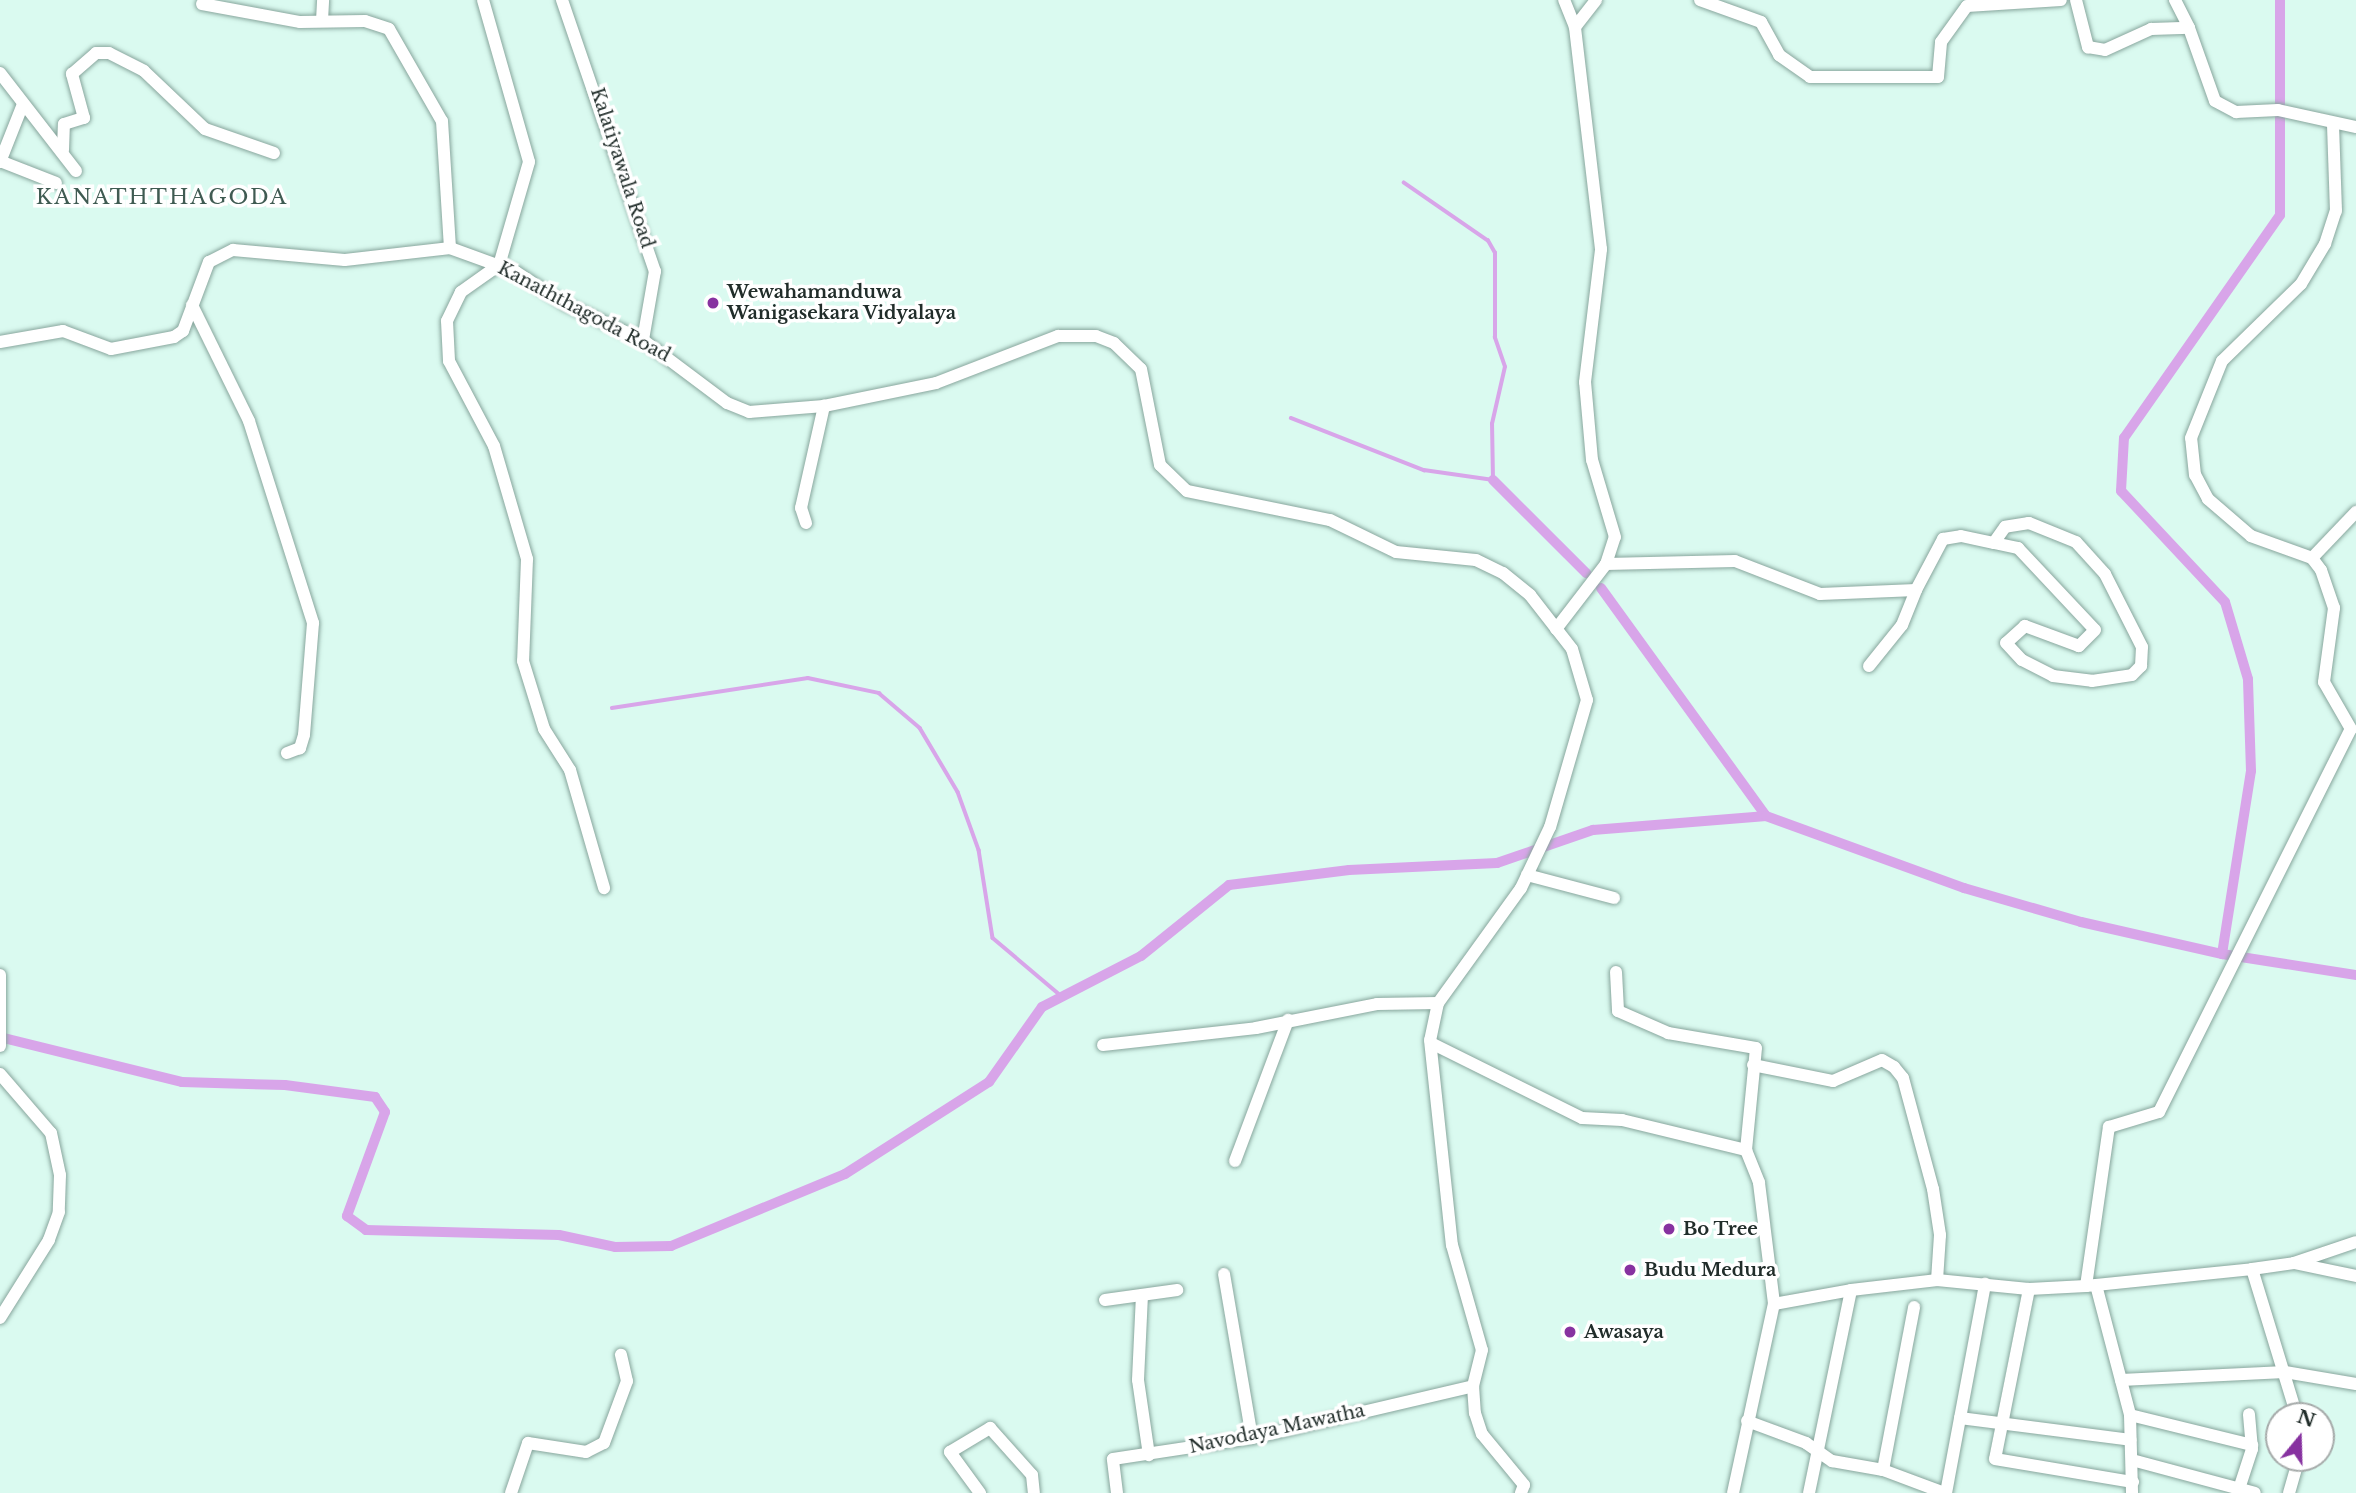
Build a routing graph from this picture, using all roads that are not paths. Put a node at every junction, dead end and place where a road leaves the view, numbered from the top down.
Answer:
1 (323, 0) edge
2 (482, 0) edge
3 (562, 0) edge
4 (1564, 0) edge
5 (1596, 0) edge
6 (1700, 0) edge
7 (2061, 0) edge
8 (2076, 0) edge
9 (2175, 0) edge
10 (202, 4) dead end
11 (322, 21) junction
12 (1575, 27) junction
13 (2189, 28) junction
14 (0, 73) edge
15 (23, 104) junction
16 (2333, 125) junction
17 (2356, 127) edge
18 (63, 150) junction
19 (274, 153) dead end
20 (0, 161) edge
21 (76, 171) dead end
22 (57, 183) dead end
23 (450, 248) junction
24 (499, 265) junction
25 (192, 305) junction
26 (643, 340) junction
27 (0, 342) edge
28 (824, 406) junction
29 (2356, 512) edge
30 (806, 523) dead end
31 (1994, 543) junction
32 (2312, 558) junction
33 (1606, 564) junction
34 (1916, 590) junction
35 (1556, 628) junction
36 (1869, 666) dead end
37 (287, 753) dead end
38 (1527, 874) junction
39 (604, 888) dead end
40 (1614, 898) dead end
41 (1616, 972) dead end
42 (0, 975) edge
43 (1438, 1003) junction
44 (1288, 1020) junction
45 (1433, 1044) junction
46 (1103, 1045) dead end
47 (0, 1046) edge
48 (1753, 1065) junction
49 (2, 1081) edge
50 (1746, 1150) junction
51 (1235, 1161) dead end
52 (2356, 1242) edge
53 (2294, 1263) junction
54 (2252, 1269) junction
55 (1224, 1274) dead end
56 (2356, 1276) edge
57 (1937, 1280) junction
58 (1984, 1284) junction
59 (2091, 1286) junction
60 (2029, 1289) junction
61 (1177, 1290) dead end
62 (1851, 1290) junction
63 (1142, 1295) junction
64 (1105, 1300) dead end
65 (1774, 1304) junction
66 (1914, 1307) dead end
67 (0, 1318) edge
68 (621, 1355) dead end
69 (2286, 1372) junction
70 (2121, 1380) junction
71 (2356, 1384) edge
72 (1473, 1386) junction
73 (2294, 1402) edge
74 (2249, 1414) dead end
75 (2130, 1415) junction
76 (1961, 1418) junction
77 (1747, 1420) junction
78 (2003, 1424) junction
79 (1252, 1438) junction
80 (2131, 1440) junction
81 (2252, 1444) junction
82 (1821, 1450) junction
83 (1149, 1455) junction
84 (2133, 1460) junction
85 (1883, 1470) junction
86 (2295, 1472) edge
87 (2132, 1488) edge
88 (2239, 1489) junction
89 (511, 1493) edge
90 (980, 1493) edge
91 (1034, 1493) edge
92 (1117, 1493) edge
93 (1521, 1493) edge
94 (1733, 1493) edge
95 (1809, 1493) edge
96 (1945, 1493) edge
97 (2255, 1493) edge
98 (2289, 1493) edge

1 - 11 street
2 - 24 street
3 - 26 street, Kalatiyawala Road
4 - 12 street
5 - 12 street
6 - 7 street
8 - 13 street
9 - 13 street
10 - 11 street
11 - 23 street
12 - 33 street
13 - 16 street
14 - 15 street
15 - 18 street
15 - 20 street
16 - 17 street
16 - 32 street
18 - 19 street
18 - 21 street
20 - 22 street
23 - 24 street, Kanaththagoda Road
23 - 25 street, Kanaththagoda Road
24 - 26 street, Kanaththagoda Road
24 - 39 street
25 - 27 street, Kanaththagoda Road
25 - 37 street
26 - 28 street, Kanaththagoda Road
28 - 30 street
28 - 35 street, Kanaththagoda Road
29 - 32 street
31 - 31 street
31 - 34 street
32 - 59 street
33 - 34 street
33 - 35 street
34 - 36 street
35 - 38 street, Kanaththagoda Road
38 - 40 street
38 - 43 street, Kanaththagoda Road
41 - 48 street
42 - 47 street
43 - 44 street
43 - 45 street, Kanaththagoda Road
44 - 46 street
44 - 51 street
45 - 50 street
45 - 72 street, Kanaththagoda Road
48 - 50 street
48 - 57 street
49 - 67 street
50 - 65 street
52 - 53 street
53 - 54 street
53 - 56 street
54 - 59 street
54 - 69 street
55 - 79 street
57 - 58 street
57 - 62 street
58 - 60 street
58 - 76 street
59 - 60 street
59 - 70 street
60 - 78 street
61 - 63 street
62 - 65 street
62 - 82 street
63 - 64 street
63 - 83 street
65 - 77 street
66 - 85 street
68 - 89 street
69 - 70 street
69 - 71 street
69 - 73 street
70 - 75 street
72 - 79 street, Navodaya Mawatha
72 - 93 street
74 - 81 street
75 - 80 street
75 - 81 street
76 - 78 street
76 - 96 street
77 - 82 street
77 - 94 street
78 - 80 street
78 - 87 street
79 - 83 street, Navodaya Mawatha
80 - 84 street
81 - 88 street
82 - 85 street
82 - 95 street
83 - 92 street, Navodaya Mawatha
84 - 87 street
84 - 88 street
85 - 96 street
86 - 98 street
88 - 97 street
90 - 91 street

